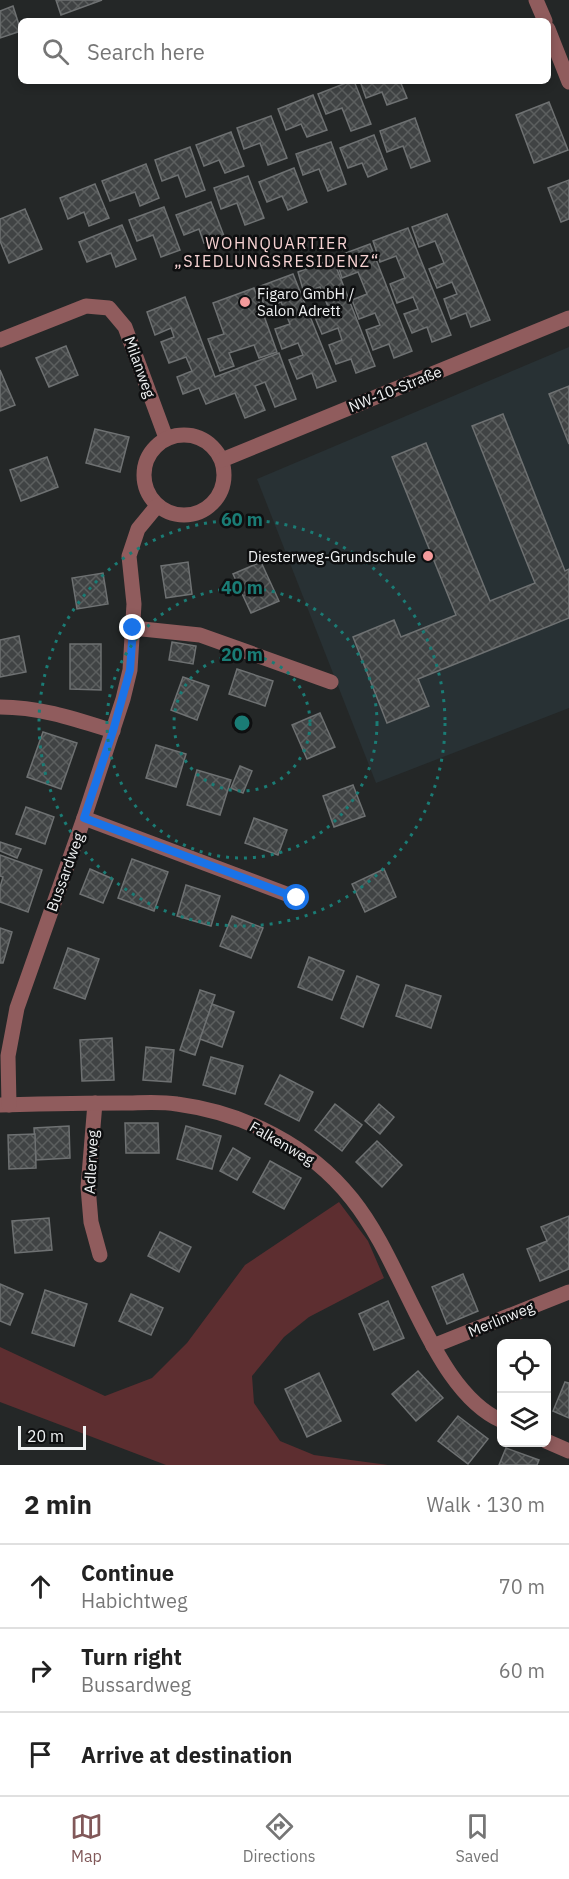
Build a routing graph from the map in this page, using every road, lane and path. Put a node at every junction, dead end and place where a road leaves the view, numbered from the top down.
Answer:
1 (536, 0) edge
2 (543, 18) edge
3 (551, 37) edge
4 (569, 82) edge
5 (569, 318) edge
6 (0, 340) edge
7 (166, 438) junction
8 (222, 460) junction
9 (157, 506) junction
10 (133, 628) junction
11 (331, 682) dead end
12 (0, 706) edge
13 (113, 731) junction
14 (84, 818) junction
15 (297, 898) dead end
16 (95, 1103) junction
17 (5, 1105) edge
18 (100, 1255) dead end
19 (569, 1292) edge
20 (432, 1346) junction
21 (497, 1418) edge
22 (551, 1443) edge
23 (569, 1451) edge

1 - 2 street
3 - 4 street
5 - 8 street, NW-10-Straße
6 - 7 street, Milanweg
7 - 8 street
7 - 9 street
8 - 9 street
9 - 10 street, Bussardweg
10 - 11 street
10 - 13 street, Bussardweg
12 - 13 street
13 - 14 street, Bussardweg
14 - 15 street
14 - 17 street, Bussardweg
16 - 17 street, Falkenweg
16 - 18 street, Adlerweg
16 - 20 street, Falkenweg
19 - 20 street, Merlinweg
20 - 21 street, Falkenweg
22 - 23 street

